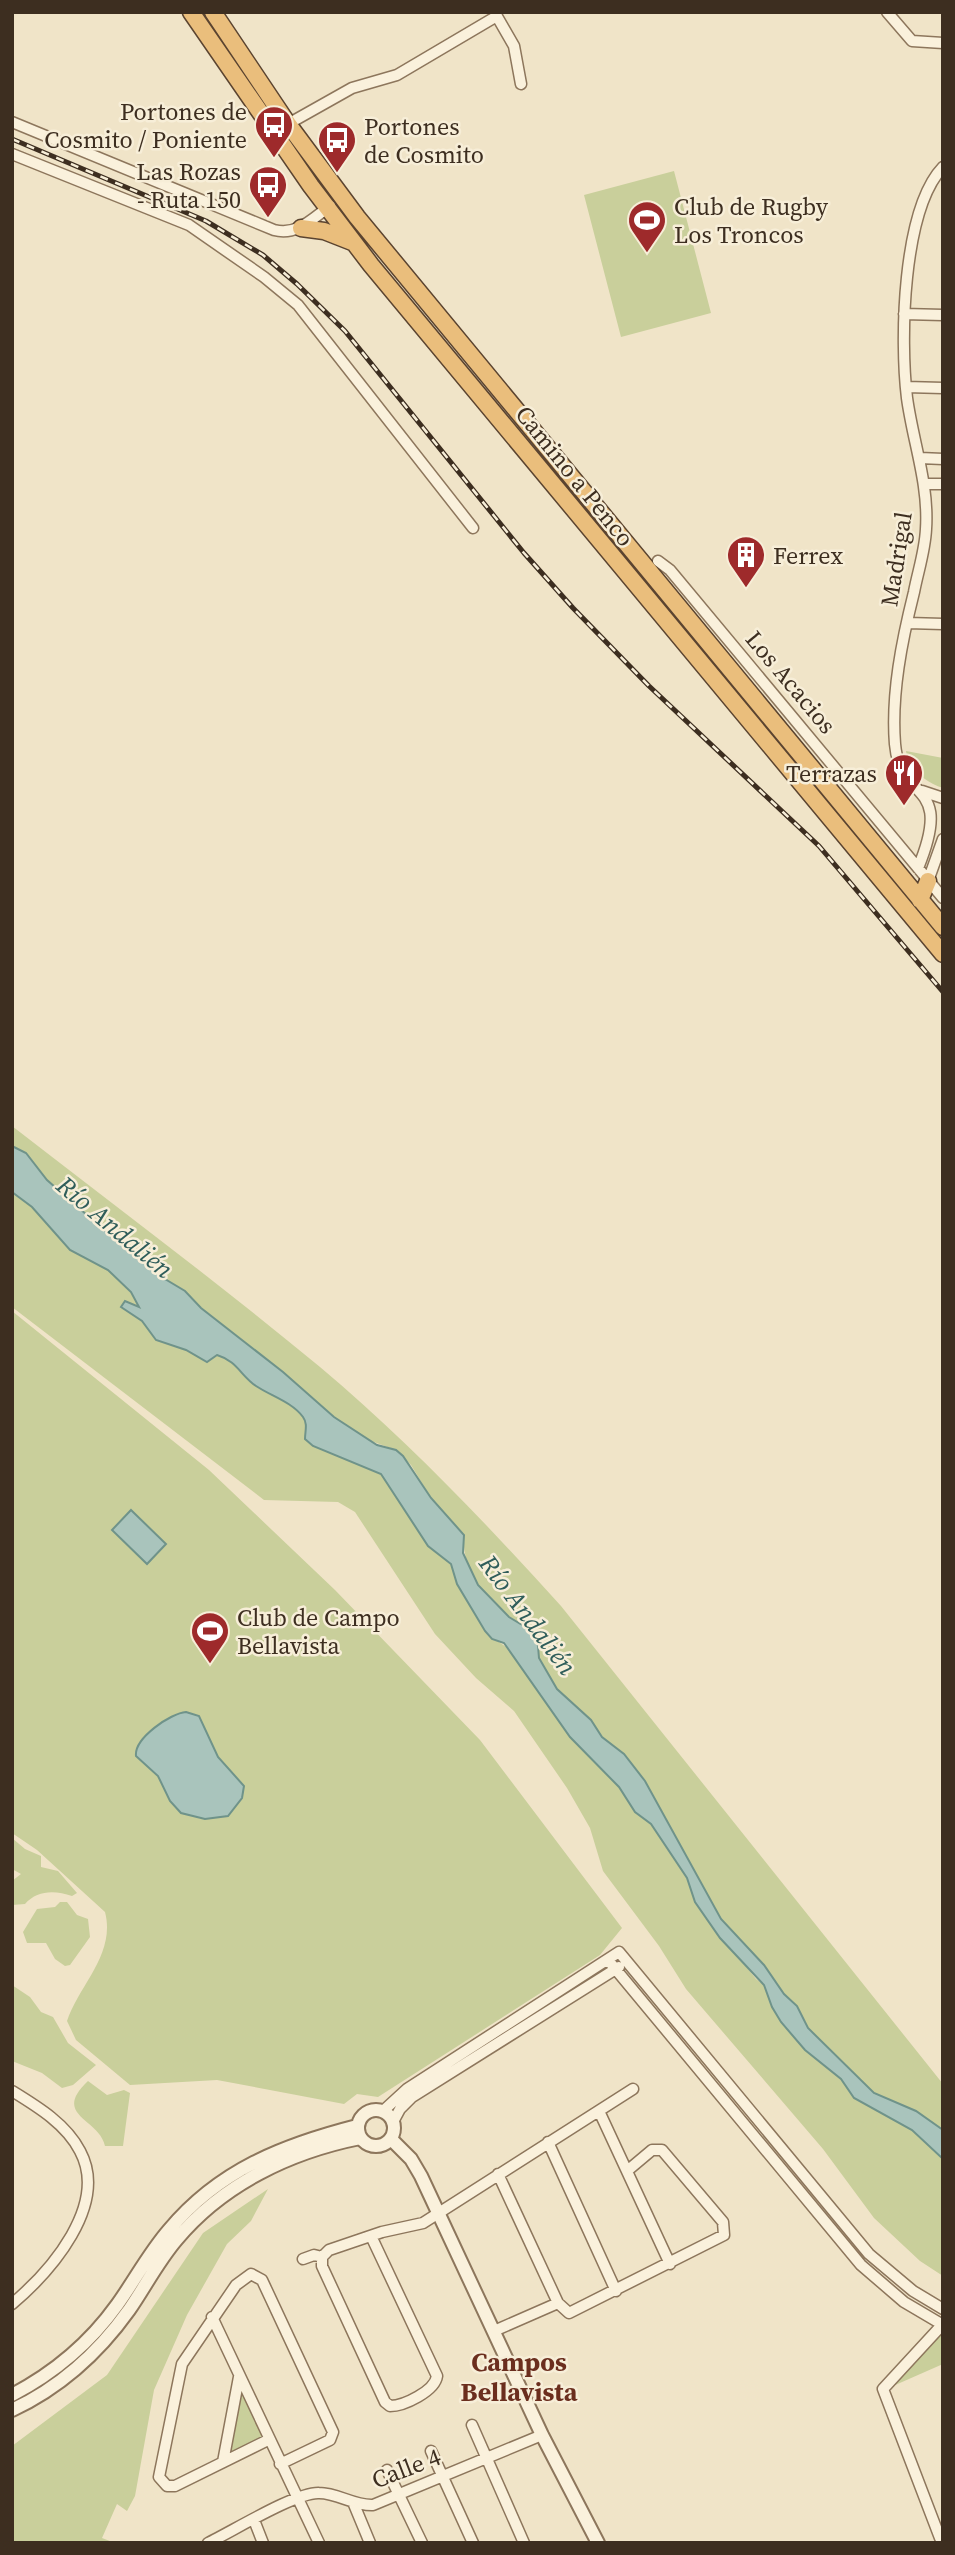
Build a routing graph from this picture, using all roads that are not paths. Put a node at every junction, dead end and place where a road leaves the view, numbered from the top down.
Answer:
1 (191, 12) edge
2 (213, 12) edge
3 (887, 12) edge
4 (496, 14) edge
5 (943, 43) edge
6 (521, 83) dead end
7 (12, 122) edge
8 (288, 124) junction
9 (12, 154) edge
10 (943, 167) edge
11 (930, 183) junction
12 (943, 183) edge
13 (341, 197) junction
14 (327, 208) junction
15 (301, 228) junction
16 (354, 243) junction
17 (904, 314) junction
18 (943, 315) edge
19 (906, 387) junction
20 (943, 388) edge
21 (920, 458) junction
22 (943, 459) edge
23 (924, 484) junction
24 (943, 484) edge
25 (473, 528) dead end
26 (638, 561) junction
27 (658, 561) joint
28 (908, 623) junction
29 (943, 624) edge
30 (921, 791) junction
31 (943, 798) edge
32 (943, 839) edge
33 (923, 874) junction
34 (943, 898) edge
35 (920, 900) junction
36 (943, 927) edge
37 (943, 954) edge
38 (608, 1960) junction
39 (627, 1961) junction
40 (616, 1969) junction
41 (633, 2089) dead end
42 (12, 2091) edge
43 (383, 2111) junction
44 (599, 2111) junction
45 (393, 2122) junction
46 (359, 2132) junction
47 (391, 2138) junction
48 (548, 2142) junction
49 (627, 2171) junction
50 (498, 2174) junction
51 (439, 2213) junction
52 (371, 2236) junction
53 (322, 2257) junction
54 (303, 2259) dead end
55 (670, 2264) junction
56 (615, 2291) junction
57 (558, 2303) junction
58 (12, 2304) edge
59 (943, 2309) edge
60 (212, 2317) junction
61 (942, 2325) edge
62 (494, 2331) junction
63 (239, 2376) junction
64 (12, 2395) edge
65 (12, 2410) edge
66 (472, 2425) dead end
67 (542, 2435) junction
68 (268, 2440) junction
69 (431, 2451) dead end
70 (488, 2458) junction
71 (223, 2462) junction
72 (280, 2464) junction
73 (387, 2470) dead end
74 (444, 2476) junction
75 (400, 2494) junction
76 (298, 2499) junction
77 (353, 2502) junction
78 (254, 2520) junction
79 (943, 2537) edge
80 (208, 2543) edge
81 (263, 2543) edge
82 (319, 2543) edge
83 (370, 2543) edge
84 (422, 2543) edge
85 (473, 2543) edge
86 (524, 2543) edge
87 (598, 2543) edge

1 - 14 highway, Camino a Penco
2 - 8 highway, Camino a Penco
3 - 5 street
4 - 6 street
4 - 8 street
7 - 15 street
8 - 13 highway, Camino a Penco
9 - 25 street
10 - 11 street, Madrigal
11 - 12 street
11 - 17 street, Madrigal
13 - 14 street
13 - 26 highway, Camino a Penco
14 - 15 street
14 - 16 highway, Camino a Penco
15 - 16 highway
16 - 37 highway, Camino a Penco
17 - 18 street
17 - 19 street, Madrigal
19 - 20 street
19 - 21 street, Madrigal
21 - 22 street
21 - 23 street, Madrigal
23 - 24 street
23 - 28 street, Madrigal
26 - 27 highway
26 - 35 highway, Camino a Penco
27 - 33 street, Los Acacios
28 - 29 street
28 - 30 street, Madrigal
30 - 31 street
30 - 33 street, Madrigal
32 - 33 street
33 - 34 street, Los Acacios
33 - 35 highway
35 - 36 highway, Camino a Penco
38 - 39 street
38 - 40 street
38 - 43 street
39 - 40 street
39 - 59 street
40 - 45 street
40 - 61 street
41 - 44 street
42 - 58 street
43 - 45 street
43 - 46 street
44 - 48 street
44 - 49 street
45 - 47 street
46 - 47 street
46 - 64 street
46 - 65 street
47 - 51 street
48 - 50 street
48 - 56 street
49 - 55 street
49 - 55 street
50 - 51 street
50 - 57 street
51 - 52 street
51 - 62 street
52 - 53 street
52 - 53 street
53 - 54 street
55 - 56 street
56 - 57 street
57 - 62 street
60 - 63 street
60 - 71 street
60 - 72 street
61 - 79 street
62 - 67 street
63 - 68 street
63 - 71 street
66 - 70 street
67 - 70 street, Calle 4
67 - 87 street
68 - 71 street
68 - 72 street
69 - 74 street
70 - 74 street, Calle 4
70 - 86 street
72 - 76 street
73 - 75 street
74 - 75 street, Calle 4
74 - 85 street
75 - 77 street, Calle 4
75 - 84 street
76 - 77 street, Calle 4
76 - 78 street, Calle 4
76 - 82 street
77 - 83 street
78 - 80 street, Calle 4
78 - 81 street

